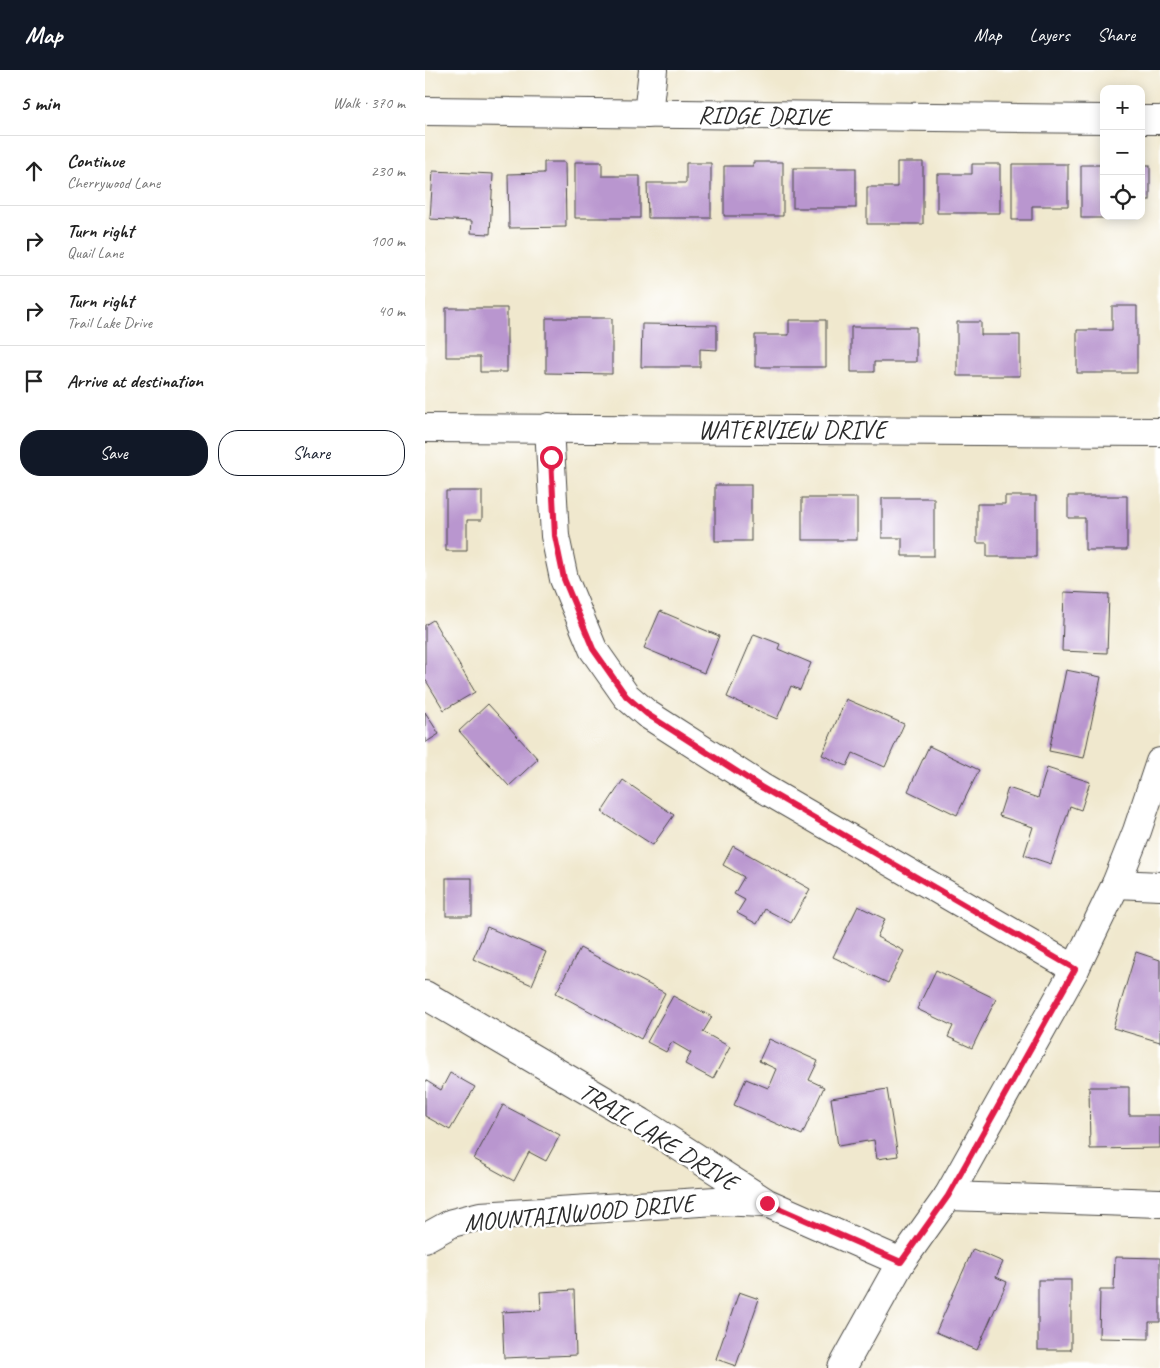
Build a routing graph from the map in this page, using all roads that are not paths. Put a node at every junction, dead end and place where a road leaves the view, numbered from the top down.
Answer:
1 (653, 70) edge
2 (425, 111) edge
3 (648, 114) junction
4 (1100, 119) edge
5 (1145, 120) edge
6 (1160, 120) edge
7 (549, 427) junction
8 (425, 428) edge
9 (1160, 432) edge
10 (1160, 762) edge
11 (1149, 828) edge
12 (1116, 884) junction
13 (1160, 886) edge
14 (1075, 969) junction
15 (425, 995) edge
16 (948, 1196) junction
17 (767, 1203) junction
18 (1160, 1203) edge
19 (425, 1238) edge
20 (901, 1262) junction
21 (842, 1368) edge

1 - 3 street
2 - 3 street, RIDGE DRIVE
3 - 4 street, RIDGE DRIVE
5 - 6 street
7 - 8 street, WATERVIEW DRIVE
7 - 9 street, WATERVIEW DRIVE
7 - 14 street
10 - 11 street
11 - 12 street
12 - 13 street
12 - 14 street
14 - 16 street
15 - 17 street, TRAIL LAKE DRIVE
16 - 18 street
16 - 20 street
17 - 19 street, MOUNTAINWOOD DRIVE
17 - 20 street, TRAIL LAKE DRIVE
20 - 21 street

